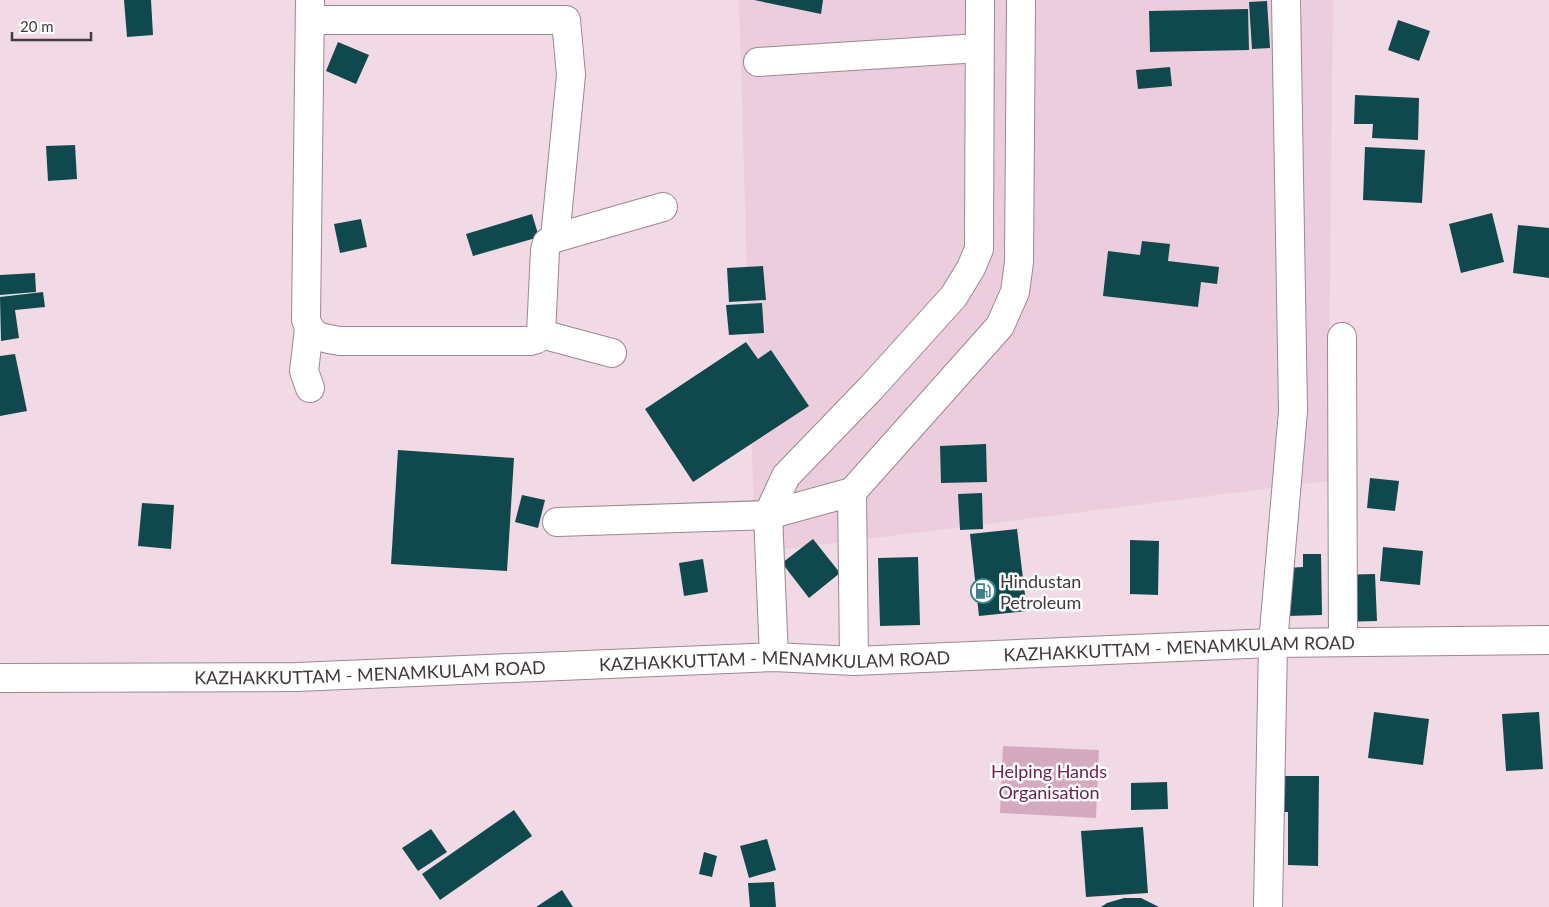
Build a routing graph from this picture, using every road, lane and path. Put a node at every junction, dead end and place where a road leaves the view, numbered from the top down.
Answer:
1 (980, 0) edge
2 (1021, 0) edge
3 (1286, 0) edge
4 (310, 10) edge
5 (564, 10) edge
6 (980, 48) junction
7 (758, 62) dead end
8 (662, 207) dead end
9 (555, 238) junction
10 (309, 329) junction
11 (540, 334) junction
12 (1342, 336) dead end
13 (612, 353) dead end
14 (310, 388) dead end
15 (852, 492) junction
16 (768, 514) junction
17 (558, 522) dead end
18 (1549, 640) edge
19 (1343, 642) junction
20 (1273, 643) junction
21 (774, 657) junction
22 (854, 661) junction
23 (0, 678) edge
24 (1268, 907) edge

1 - 6 street
2 - 15 street
3 - 20 street
4 - 5 street
4 - 10 street
5 - 9 street
6 - 7 street
6 - 16 street
8 - 9 street
9 - 11 street
10 - 11 street
10 - 14 street
11 - 13 street
12 - 19 street
15 - 16 street
15 - 22 street
16 - 17 street
16 - 21 street
18 - 19 street, KAZHAKKUTTAM - MENAMKULAM ROAD
19 - 20 street, KAZHAKKUTTAM - MENAMKULAM ROAD
20 - 22 street, KAZHAKKUTTAM - MENAMKULAM ROAD
20 - 24 street
21 - 22 street, KAZHAKKUTTAM - MENAMKULAM ROAD
21 - 23 street, KAZHAKKUTTAM - MENAMKULAM ROAD

